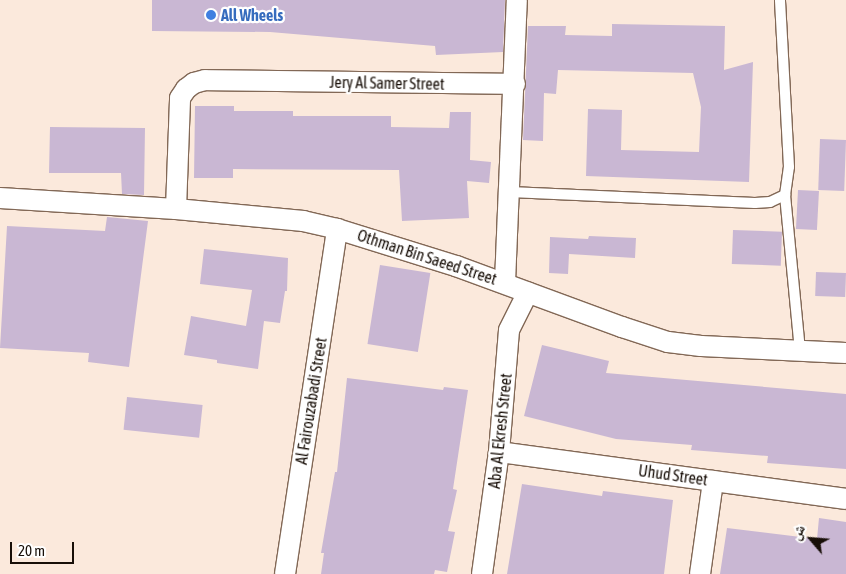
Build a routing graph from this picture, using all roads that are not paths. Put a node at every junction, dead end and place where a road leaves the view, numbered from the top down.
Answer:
1 (517, 0) edge
2 (780, 0) edge
3 (515, 84) junction
4 (510, 192) junction
5 (785, 195) junction
6 (0, 198) edge
7 (176, 209) junction
8 (337, 229) junction
9 (505, 282) junction
10 (528, 292) junction
11 (800, 351) junction
12 (846, 353) edge
13 (499, 452) junction
14 (713, 481) junction
15 (846, 499) edge
16 (285, 574) edge
17 (482, 574) edge
18 (700, 574) edge

1 - 3 street
2 - 5 lane
3 - 4 street
3 - 7 street, Jery Al Samer Street
4 - 5 lane
4 - 9 street
5 - 11 lane
6 - 7 street, Othman Bin Saeed Street
7 - 8 street, Othman Bin Saeed Street
8 - 9 street, Othman Bin Saeed Street
8 - 16 street, Al Fairouzabadi Street
9 - 10 street, Othman Bin Saeed Street
10 - 11 street, Othman Bin Saeed Street
10 - 13 street, Aba Al Ekresh Street
11 - 12 street, Othman Bin Saeed Street
13 - 14 street, Uhud Street
13 - 17 street, Aba Al Ekresh Street
14 - 15 street, Uhud Street
14 - 18 street

